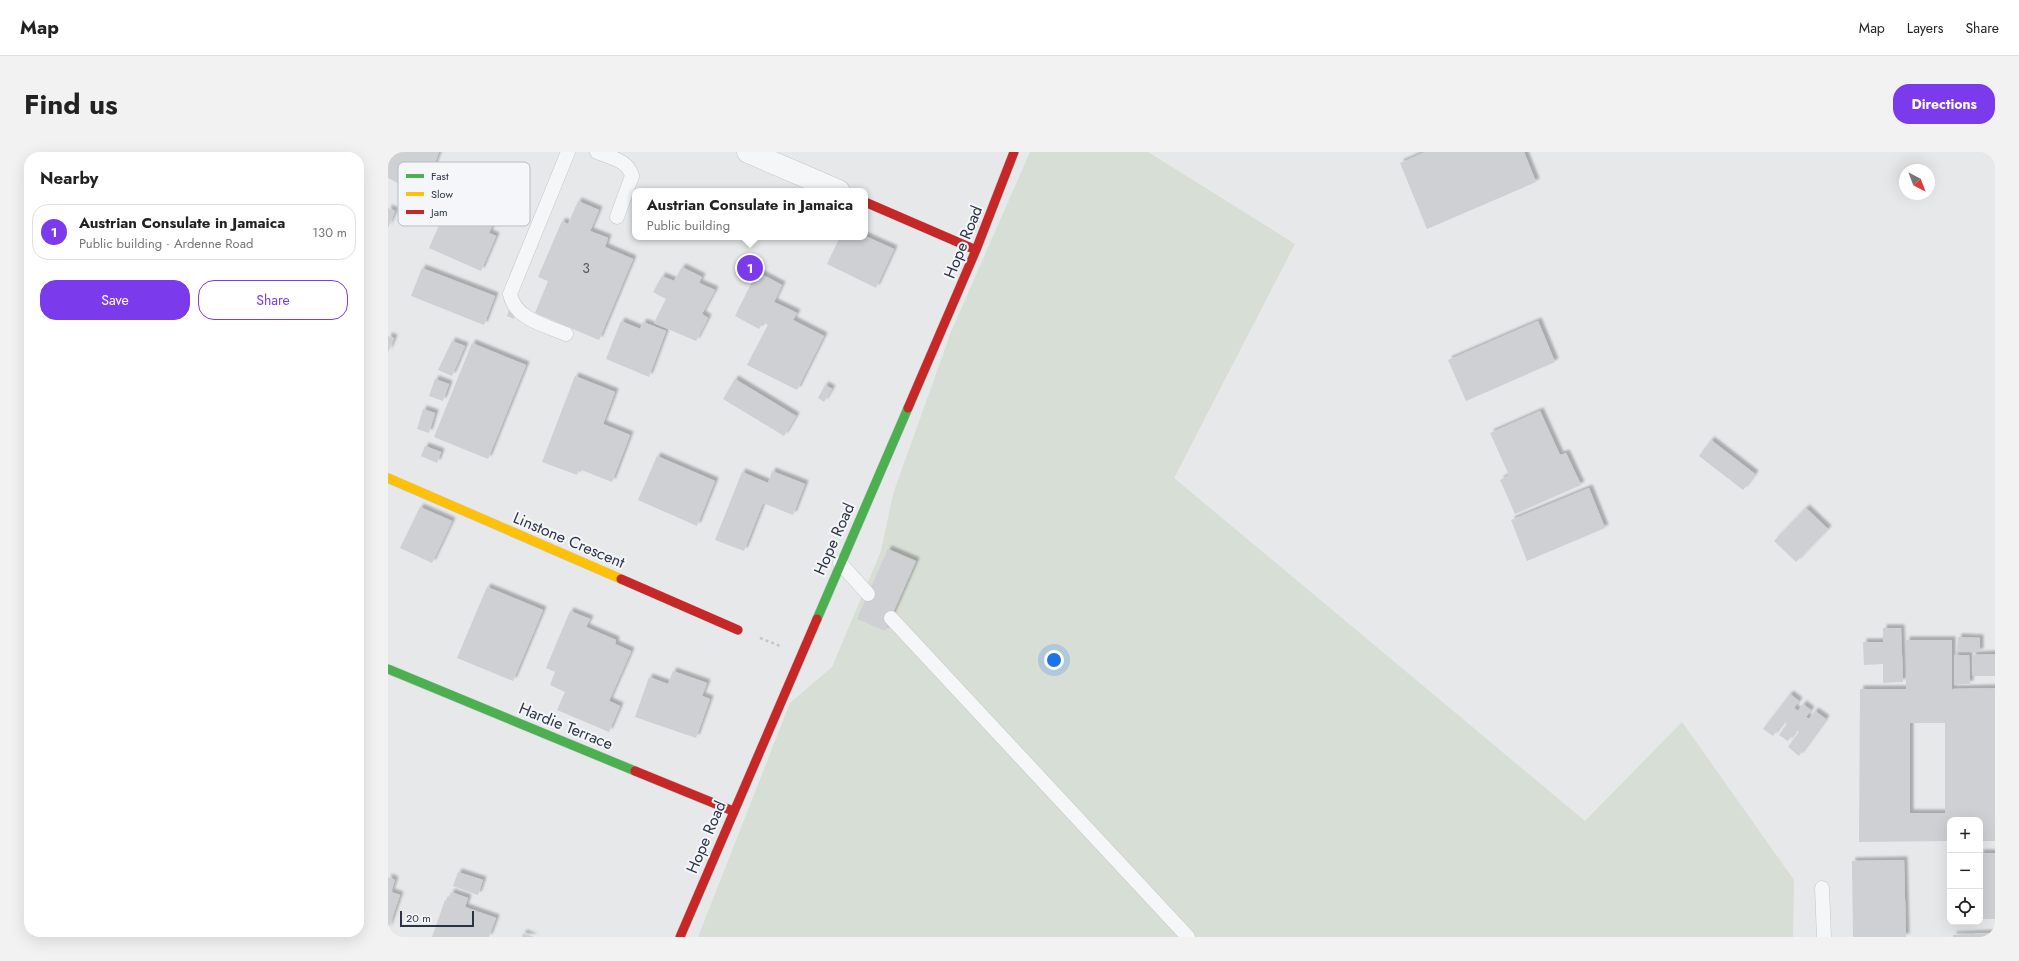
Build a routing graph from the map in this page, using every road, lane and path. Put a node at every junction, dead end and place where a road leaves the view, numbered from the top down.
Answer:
1 (568, 152) edge
2 (597, 152) edge
3 (748, 152) edge
4 (1014, 152) edge
5 (832, 188) edge
6 (868, 203) edge
7 (617, 217) dead end
8 (976, 250) junction
9 (566, 334) dead end
10 (388, 478) edge
11 (840, 563) junction
12 (868, 594) dead end
13 (891, 618) dead end
14 (738, 630) joint
15 (801, 654) junction
16 (388, 669) edge
17 (733, 810) junction
18 (1822, 888) dead end
19 (680, 937) edge
20 (1188, 937) edge
21 (1824, 937) edge

1 - 9 lane
2 - 7 lane
3 - 5 street
4 - 8 street, Hope Road
6 - 8 street
8 - 11 street, Hope Road
10 - 14 street, Linstone Crescent
11 - 12 lane
11 - 15 street, Hope Road
13 - 20 lane
14 - 15 path
15 - 17 street, Hope Road
16 - 17 street, Hardie Terrace
17 - 19 street, Hope Road
18 - 21 lane

